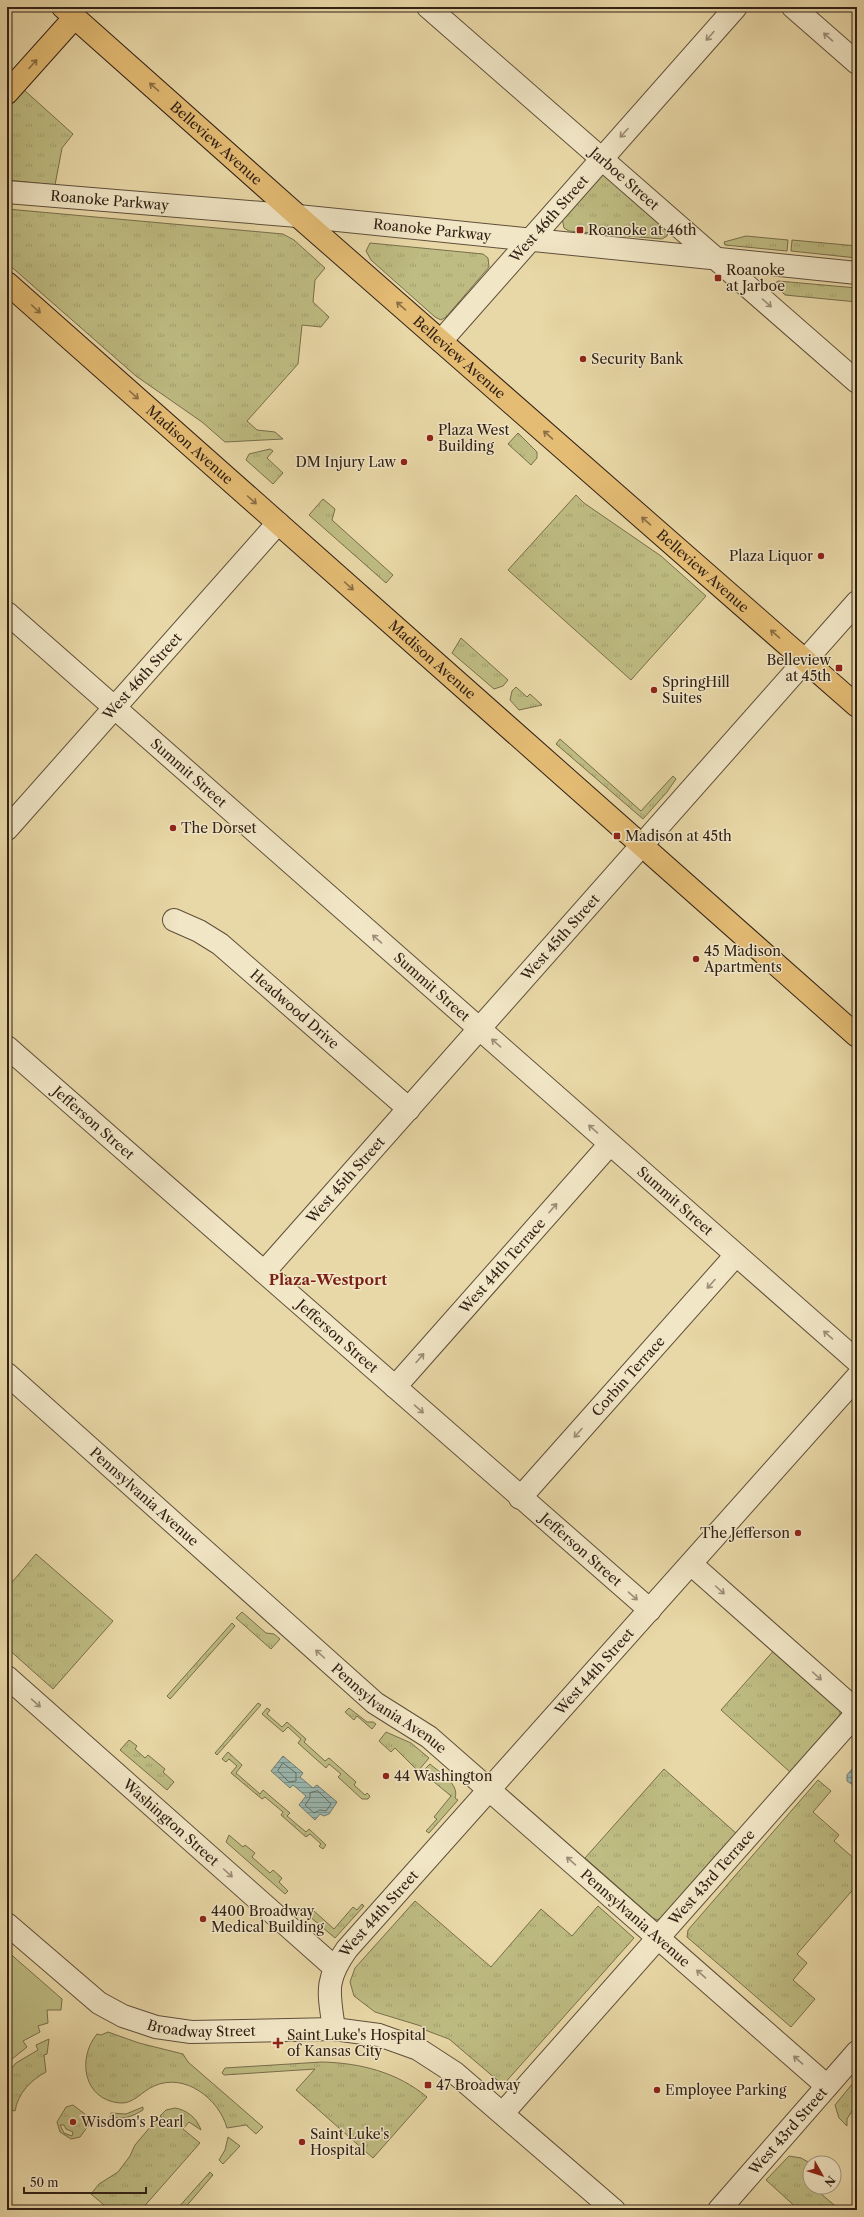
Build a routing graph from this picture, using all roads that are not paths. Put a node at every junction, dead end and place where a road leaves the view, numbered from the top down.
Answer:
1 (428, 7) edge
2 (736, 7) edge
3 (793, 7) edge
4 (74, 10) edge
5 (857, 63) edge
6 (7, 93) edge
7 (602, 158) junction
8 (7, 192) edge
9 (298, 216) junction
10 (531, 239) junction
11 (716, 259) junction
12 (857, 273) edge
13 (7, 283) edge
14 (440, 341) junction
15 (857, 382) edge
16 (278, 523) junction
17 (857, 602) edge
18 (7, 613) edge
19 (806, 661) junction
20 (857, 706) edge
21 (115, 708) junction
22 (7, 830) edge
23 (642, 846) junction
24 (174, 920) dead end
25 (480, 1029) junction
26 (857, 1036) edge
27 (7, 1047) edge
28 (409, 1109) junction
29 (610, 1144) junction
30 (736, 1255) junction
31 (264, 1272) junction
32 (857, 1361) edge
33 (7, 1374) edge
34 (857, 1378) edge
35 (395, 1387) junction
36 (520, 1498) junction
37 (691, 1564) junction
38 (650, 1610) junction
39 (7, 1677) edge
40 (857, 1712) edge
41 (490, 1790) junction
42 (7, 1924) edge
43 (659, 1937) junction
44 (334, 1967) junction
45 (334, 2029) junction
46 (857, 2052) edge
47 (827, 2086) junction
48 (503, 2113) junction
49 (614, 2210) edge
50 (719, 2210) edge

1 - 7 street, Jarboe Street
2 -> 7 street, West 46th Street
5 -> 3 street
6 -> 4 main road
9 -> 4 main road, Belleview Avenue
7 - 10 street, West 46th Street
7 - 11 street, Jarboe Street
8 - 9 street, Roanoke Parkway
9 - 10 street, Roanoke Parkway
14 -> 9 main road, Belleview Avenue
10 - 11 street, Roanoke Parkway
10 - 14 street, West 46th Street
11 - 12 street, Roanoke Parkway
11 -> 15 street, Jarboe Street
13 -> 16 main road, Madison Avenue
19 -> 14 main road, Belleview Avenue
16 - 21 street, West 46th Street
16 -> 23 main road, Madison Avenue
17 - 19 street, West 45th Street
18 - 21 street, Summit Street
19 - 20 main road, Belleview Avenue
19 - 23 street, West 45th Street
21 - 22 street, West 46th Street
25 -> 21 street, Summit Street
23 - 25 street, West 45th Street
23 - 26 main road, Madison Avenue
24 - 28 street, Headwood Drive
25 - 28 street, West 45th Street
29 -> 25 street, Summit Street
27 - 31 street, Jefferson Street
28 - 31 street, West 45th Street
29 - 30 street, Summit Street
35 -> 29 street, West 44th Terrace
32 -> 30 street, Summit Street
30 -> 36 street, Corbin Terrace
31 - 35 street, Jefferson Street
41 -> 33 street, Pennsylvania Avenue
34 - 37 street, West 44th Street
35 -> 36 street, Jefferson Street
36 -> 38 street, Jefferson Street
37 - 38 street, West 44th Street
37 -> 40 street
38 - 41 street, West 44th Street
39 -> 44 street, Washington Street
40 - 43 street, West 43rd Terrace
43 -> 41 street, Pennsylvania Avenue
41 - 44 street, West 44th Street
42 - 45 street, Broadway Street
47 -> 43 street, Pennsylvania Avenue
43 - 48 street, West 43rd Terrace
44 - 45 street
45 - 48 street, Broadway Street
46 - 47 street, West 43rd Street
47 - 50 street, West 43rd Street
48 - 49 street

